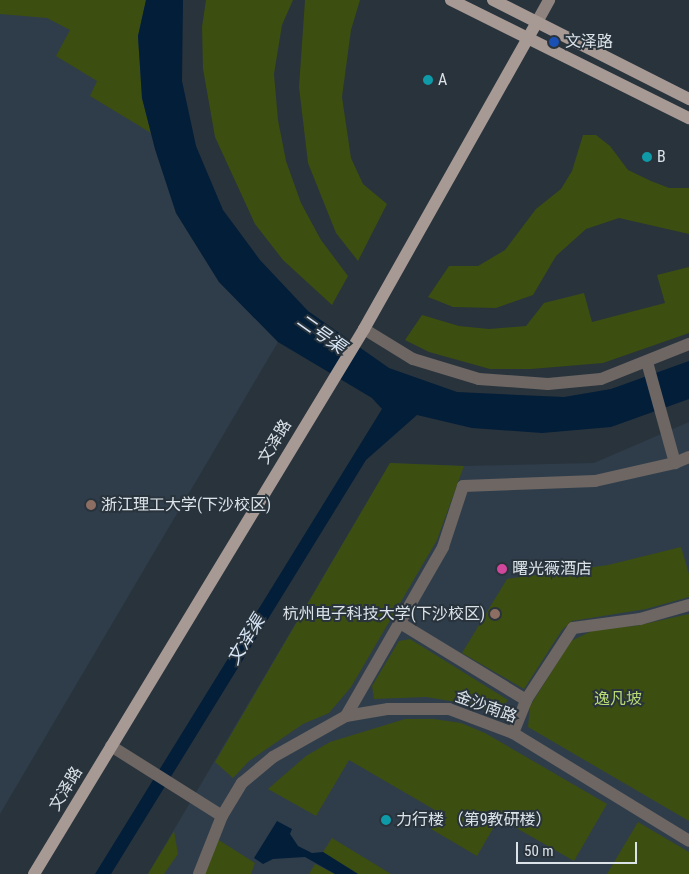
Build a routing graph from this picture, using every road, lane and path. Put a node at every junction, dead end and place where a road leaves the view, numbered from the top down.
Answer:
1 (451, 0) edge
2 (494, 0) edge
3 (549, 0) edge
4 (537, 22) junction
5 (527, 40) junction
6 (689, 99) edge
7 (689, 118) edge
8 (362, 332) junction
9 (689, 344) edge
10 (647, 366) junction
11 (689, 457) edge
12 (675, 463) junction
13 (689, 605) edge
14 (400, 623) junction
15 (526, 700) junction
16 (346, 716) junction
17 (513, 733) junction
18 (111, 746) junction
19 (222, 816) junction
20 (689, 841) edge
21 (34, 874) edge
22 (199, 874) edge

1 - 5 main road
2 - 4 main road
3 - 4 main road
4 - 5 main road, 文泽路
4 - 6 main road
5 - 7 main road
5 - 8 main road, 文泽路
8 - 10 street
8 - 18 main road, 文泽路
9 - 10 street
10 - 12 street
11 - 12 street
12 - 14 street
13 - 15 street
14 - 15 street
14 - 16 street
15 - 17 street
16 - 17 street, 金沙南路
16 - 19 street, 金沙南路
17 - 20 street, 金沙南路
18 - 19 street
18 - 21 main road, 文泽路
19 - 22 street, 金沙南路

